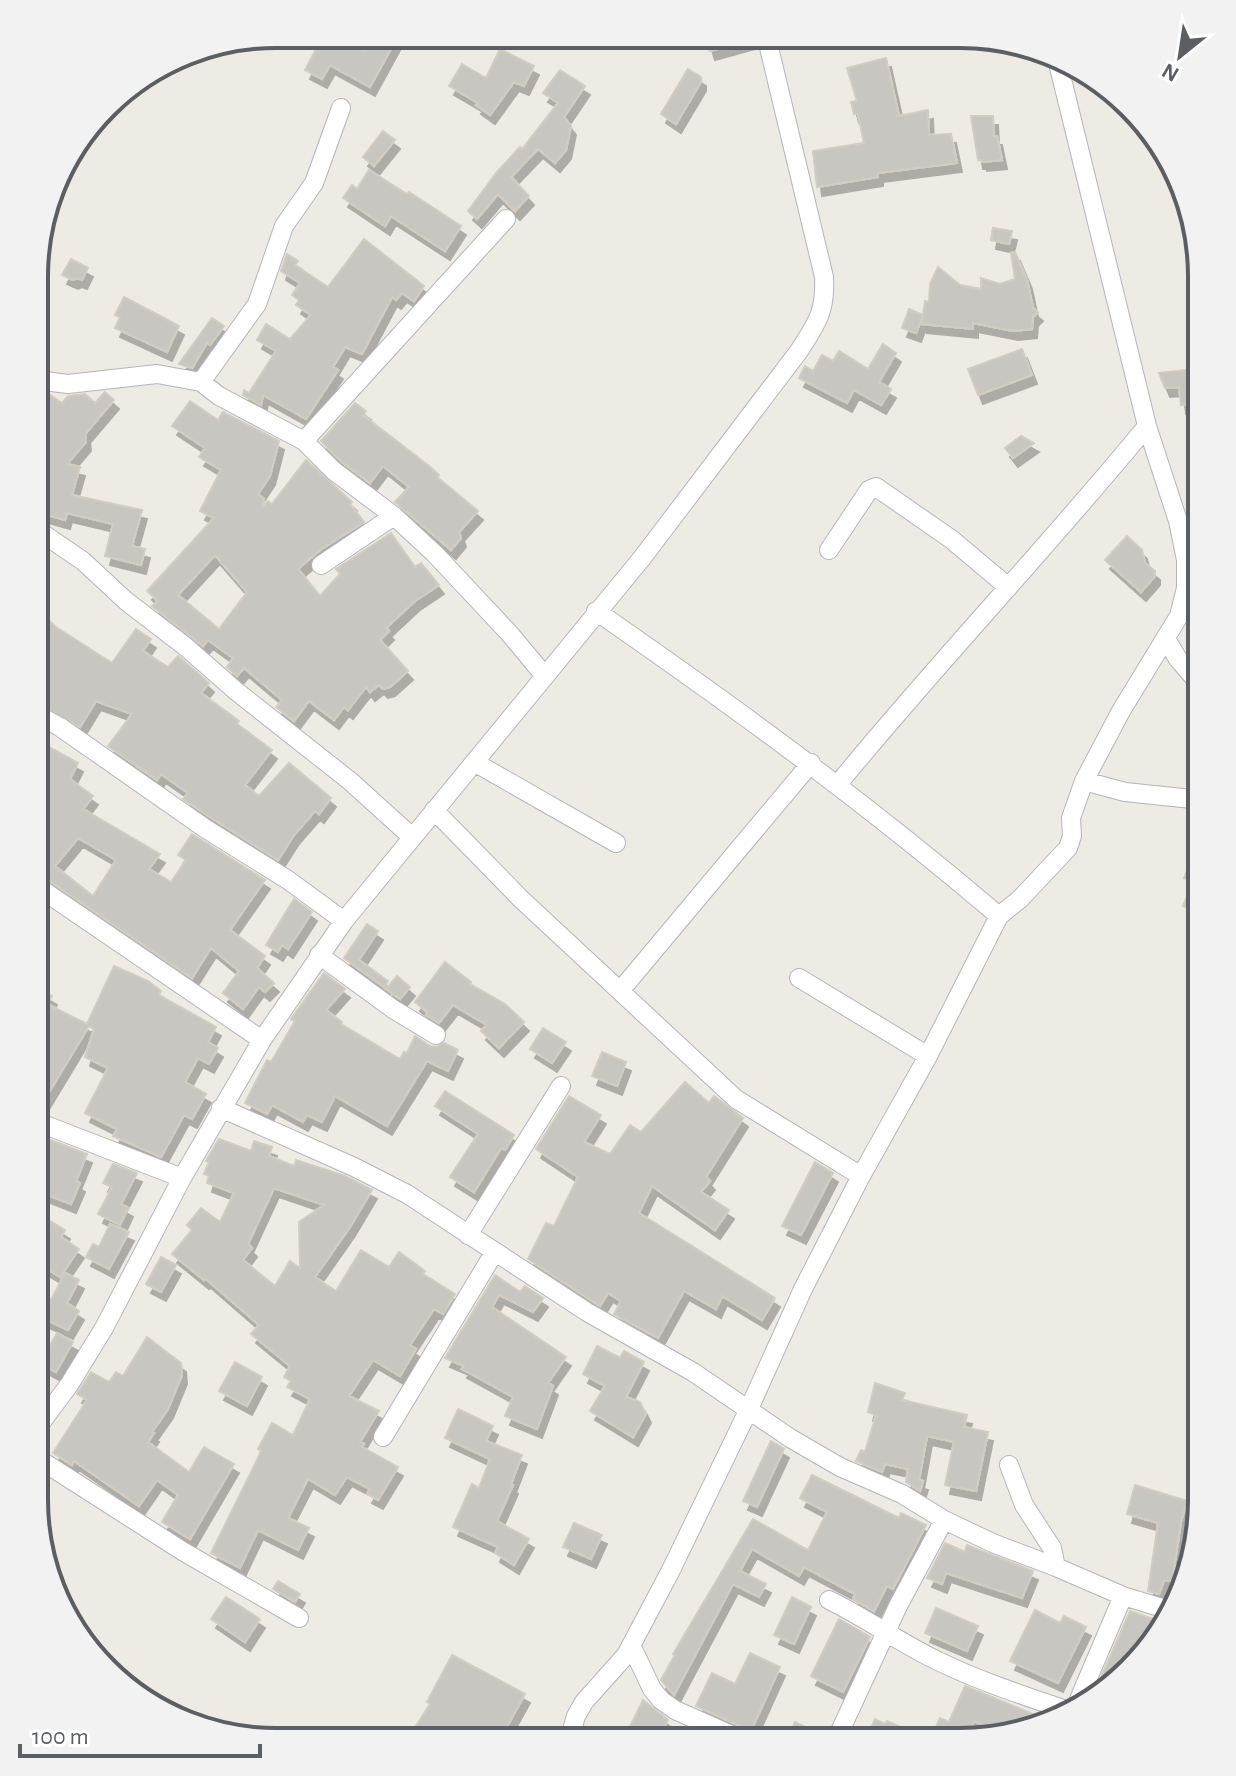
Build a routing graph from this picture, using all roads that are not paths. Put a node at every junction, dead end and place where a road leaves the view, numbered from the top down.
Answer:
1 (769, 48) edge
2 (1060, 72) edge
3 (341, 108) dead end
4 (506, 219) dead end
5 (48, 382) edge
6 (201, 382) junction
7 (1147, 426) junction
8 (304, 441) junction
9 (394, 516) junction
10 (48, 537) edge
11 (829, 550) dead end
12 (321, 565) dead end
13 (1007, 586) junction
14 (596, 611) junction
15 (1166, 639) junction
16 (1188, 671) edge
17 (544, 675) junction
18 (48, 720) edge
19 (474, 762) junction
20 (811, 763) junction
21 (1084, 781) junction
22 (838, 784) junction
23 (1188, 798) edge
24 (434, 810) junction
25 (412, 837) junction
26 (616, 843) dead end
27 (48, 894) edge
28 (999, 916) junction
29 (344, 921) junction
30 (319, 955) junction
31 (799, 978) dead end
32 (620, 991) junction
33 (436, 1035) dead end
34 (262, 1040) junction
35 (928, 1056) junction
36 (561, 1086) dead end
37 (221, 1108) junction
38 (48, 1126) edge
39 (861, 1176) junction
40 (182, 1178) junction
41 (468, 1235) junction
42 (494, 1253) junction
43 (748, 1411) junction
44 (48, 1413) edge
45 (383, 1437) dead end
46 (48, 1465) edge
47 (1009, 1465) dead end
48 (944, 1520) junction
49 (1056, 1567) junction
50 (1123, 1596) junction
51 (829, 1600) dead end
52 (1161, 1607) edge
53 (299, 1618) dead end
54 (631, 1645) junction
55 (1081, 1693) edge
56 (1057, 1706) edge
57 (573, 1728) edge
58 (716, 1728) edge
59 (841, 1728) edge

1 - 14 street
2 - 7 street
3 - 6 street
4 - 8 street
5 - 6 street
6 - 8 street
7 - 13 street
7 - 15 street
8 - 9 street
9 - 12 street
9 - 17 street
10 - 25 street
11 - 13 street
13 - 22 street
14 - 17 street
14 - 20 street
15 - 16 street
15 - 21 street
17 - 19 street
18 - 29 street
19 - 24 street
19 - 26 street
20 - 22 street
20 - 32 street
21 - 23 street
21 - 28 street
22 - 28 street
24 - 25 street
24 - 32 street
25 - 29 street
27 - 34 street
28 - 35 street
29 - 30 street
30 - 33 street
30 - 34 street
31 - 35 street
32 - 39 street
34 - 37 street
35 - 39 street
36 - 41 street
37 - 40 street
37 - 41 street
38 - 40 street
39 - 43 street
40 - 44 street
41 - 42 street
42 - 43 street
42 - 45 street
43 - 48 street
43 - 54 street
46 - 53 street
47 - 49 street
48 - 49 street
48 - 59 street
49 - 50 street
50 - 52 street
50 - 55 street
51 - 56 street
54 - 57 street
54 - 58 street

